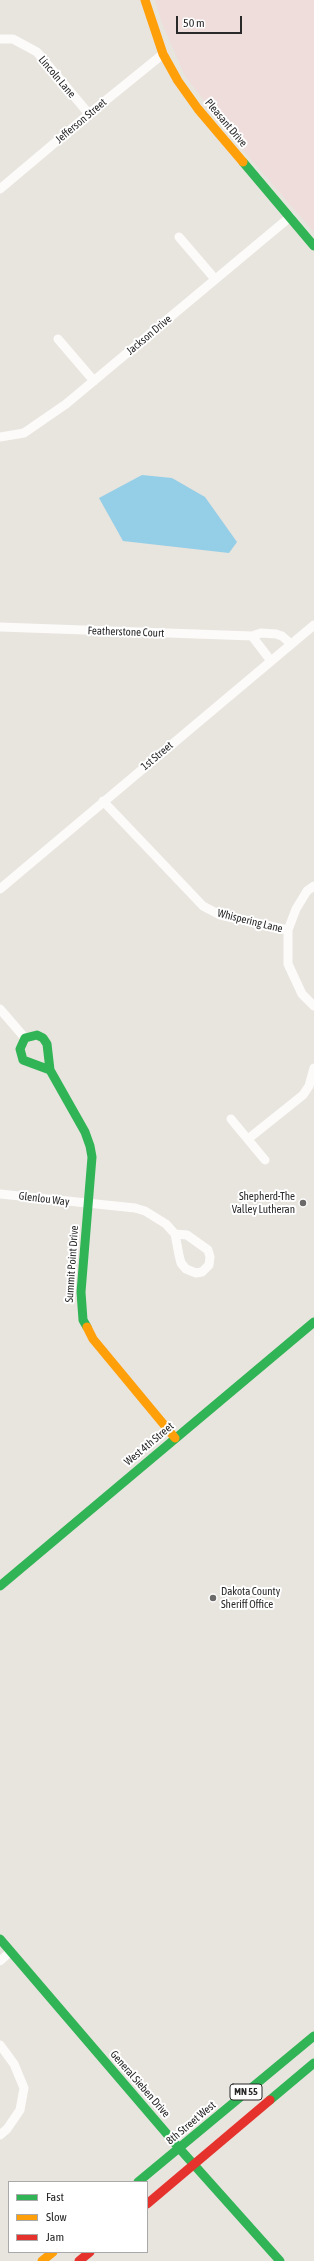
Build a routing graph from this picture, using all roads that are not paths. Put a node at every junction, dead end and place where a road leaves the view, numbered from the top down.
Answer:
1 (145, 0) edge
2 (0, 39) edge
3 (163, 54) junction
4 (89, 114) junction
5 (0, 189) edge
6 (290, 217) junction
7 (179, 237) dead end
8 (314, 246) edge
9 (215, 279) junction
10 (58, 339) dead end
11 (94, 381) junction
12 (0, 437) edge
13 (314, 625) edge
14 (0, 627) edge
15 (252, 636) junction
16 (291, 644) junction
17 (271, 661) junction
18 (103, 801) junction
19 (314, 886) edge
20 (0, 889) edge
21 (288, 930) junction
22 (314, 1006) edge
23 (0, 1009) edge
24 (25, 1038) junction
25 (314, 1068) edge
26 (50, 1070) junction
27 (231, 1120) dead end
28 (248, 1139) junction
29 (265, 1160) dead end
30 (0, 1194) edge
31 (88, 1204) junction
32 (175, 1234) junction
33 (314, 1322) edge
34 (175, 1438) junction
35 (0, 1586) edge
36 (0, 1939) edge
37 (10, 1952) junction
38 (0, 1961) edge
39 (314, 2036) edge
40 (0, 2045) edge
41 (314, 2063) edge
42 (0, 2135) edge
43 (179, 2148) junction
44 (193, 2164) junction
45 (139, 2181) edge
46 (148, 2203) edge
47 (52, 2253) edge
48 (89, 2253) edge
49 (42, 2261) edge
50 (79, 2261) edge
51 (280, 2261) edge

1 - 3 main road, Pleasant Drive
2 - 4 street, Lincoln Lane
3 - 4 street, Jefferson Street
3 - 6 main road, Pleasant Drive
4 - 5 street, Jefferson Street
6 - 8 main road, Pleasant Drive
6 - 9 street, Jackson Drive
7 - 9 street
9 - 11 street, Jackson Drive
10 - 11 street
11 - 12 street, Jackson Drive
13 - 16 street, 1st Street
14 - 15 street, Featherstone Court
15 - 16 street, Featherstone Court
15 - 17 street
16 - 17 street, 1st Street
17 - 18 street, 1st Street
18 - 20 street, 1st Street
18 - 21 street, Whispering Lane
19 - 21 street
21 - 22 street, Whispering Lane
23 - 24 street
24 - 26 main road
24 - 26 main road
25 - 28 street
26 - 31 main road, Summit Point Drive
27 - 28 street
28 - 29 street
30 - 31 street, Glenlou Way
31 - 32 street, Glenlou Way
31 - 34 main road, Summit Point Drive
32 - 32 street
33 - 34 main road, West 4th Street
34 - 35 main road, West 4th Street
36 - 37 main road, General Sieben Drive
37 - 38 street
37 - 43 main road, General Sieben Drive
39 - 43 main road, 8th Street West / MN 55
40 - 42 street
41 - 44 main road, MN 55
43 - 44 main road, General Sieben Drive
43 - 45 main road, 8th Street West / MN 55
44 - 46 main road, MN 55
44 - 51 main road, General Sieben Drive
47 - 49 main road
48 - 50 main road

